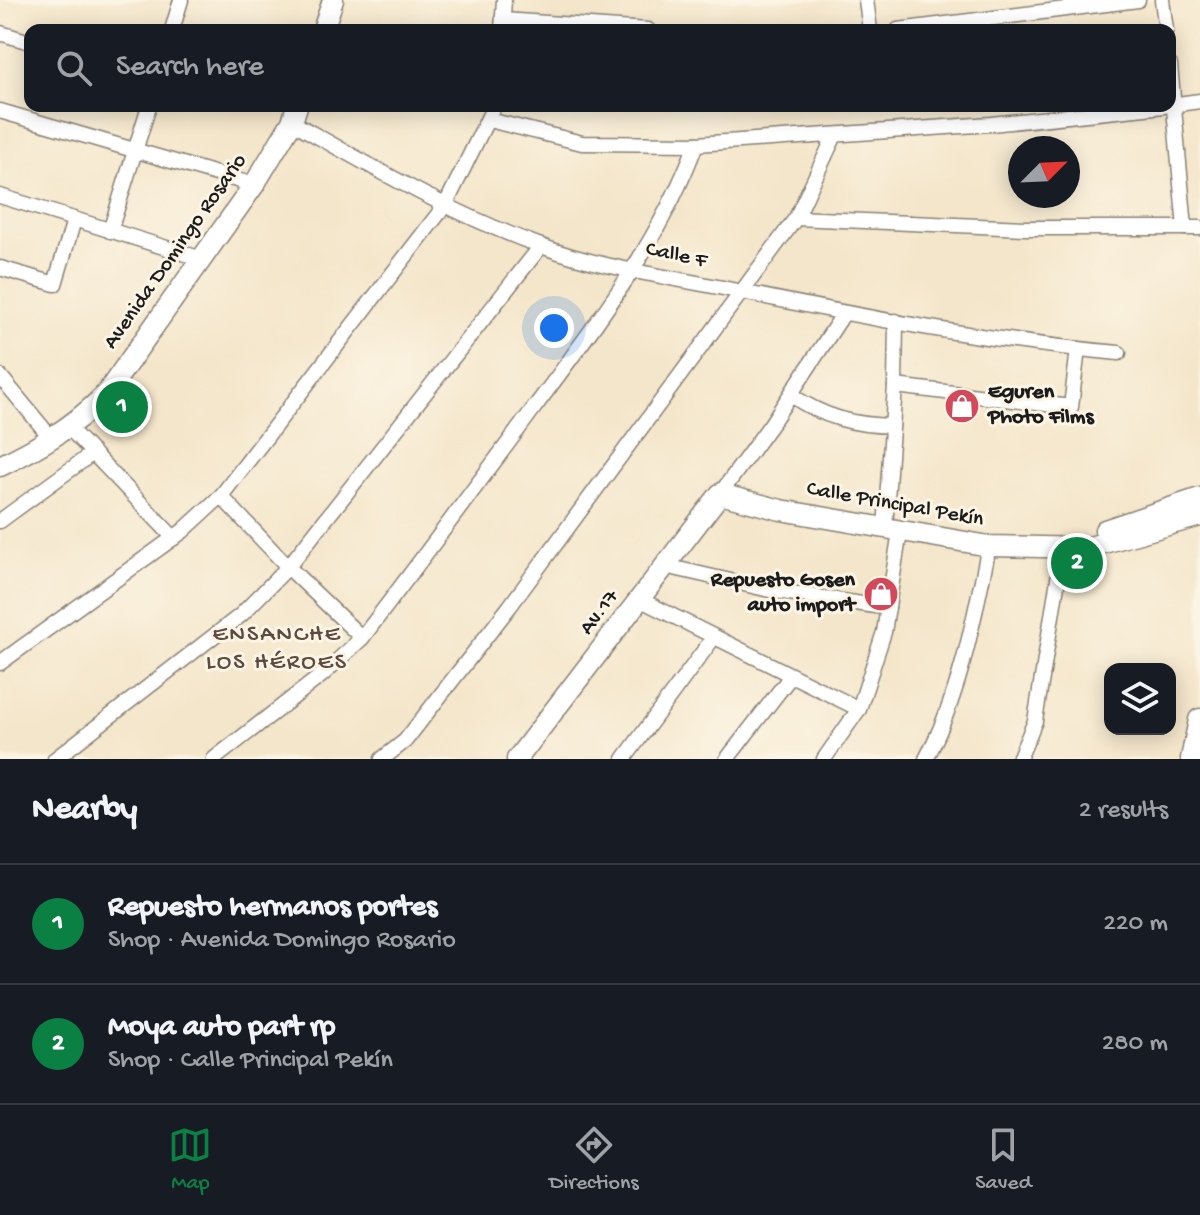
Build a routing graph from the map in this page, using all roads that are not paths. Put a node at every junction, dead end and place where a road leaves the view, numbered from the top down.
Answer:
1 (333, 0) edge
2 (504, 0) edge
3 (866, 0) edge
4 (1138, 0) edge
5 (1162, 0) edge
6 (176, 1) edge
7 (173, 24) edge
8 (325, 24) edge
9 (503, 24) edge
10 (869, 24) edge
11 (946, 24) edge
12 (1165, 24) edge
13 (0, 33) edge
14 (24, 40) edge
15 (1200, 101) edge
16 (1176, 104) edge
17 (0, 111) edge
18 (147, 112) edge
19 (1104, 112) edge
20 (1171, 112) edge
21 (492, 113) edge
22 (294, 114) edge
23 (835, 135) junction
24 (696, 144) junction
25 (137, 151) junction
26 (254, 185) junction
27 (0, 196) edge
28 (446, 204) junction
29 (796, 218) junction
30 (74, 220) junction
31 (1193, 228) edge
32 (110, 231) junction
33 (541, 246) junction
34 (202, 259) junction
35 (0, 268) edge
36 (634, 269) junction
37 (741, 292) junction
38 (844, 313) junction
39 (896, 321) junction
40 (1078, 349) junction
41 (1119, 353) dead end
42 (0, 376) edge
43 (895, 386) junction
44 (791, 395) junction
45 (892, 426) junction
46 (60, 433) junction
47 (93, 453) junction
48 (0, 466) edge
49 (720, 494) junction
50 (221, 496) junction
51 (1200, 498) edge
52 (1200, 516) edge
53 (0, 521) edge
54 (893, 530) junction
55 (174, 538) junction
56 (989, 546) junction
57 (1063, 548) junction
58 (665, 566) junction
59 (288, 567) junction
60 (639, 599) junction
61 (888, 608) junction
62 (714, 637) junction
63 (362, 638) junction
64 (0, 663) edge
65 (791, 676) junction
66 (859, 709) junction
67 (1200, 720) edge
68 (55, 759) edge
69 (214, 759) edge
70 (382, 759) edge
71 (517, 759) edge
72 (624, 759) edge
73 (727, 759) edge
74 (824, 759) edge
75 (926, 759) edge
76 (1019, 759) edge
77 (1192, 759) edge

1 - 8 main road
2 - 9 street
3 - 10 street
4 - 11 street
5 - 12 street
6 - 7 street
13 - 14 street
15 - 16 street
17 - 25 street
18 - 25 street
19 - 23 street
20 - 31 street
21 - 24 street
21 - 28 street
22 - 26 main road, Avenida Domingo Rosario
22 - 28 street, Calle F
23 - 24 street
23 - 29 street
24 - 36 street
25 - 26 street
25 - 32 street
26 - 34 main road, Avenida Domingo Rosario
27 - 30 street
28 - 33 street, Calle F
28 - 50 street
29 - 31 street
29 - 37 street
30 - 32 street
30 - 35 street
32 - 34 street
33 - 36 street, Calle F
33 - 59 street
34 - 46 main road, Avenida Domingo Rosario
36 - 37 street, Calle F
36 - 63 street
37 - 38 street, Calle F
37 - 70 street
38 - 39 street, Calle F
38 - 44 street
39 - 40 street, Calle F
39 - 43 street
40 - 41 street, Calle F
40 - 43 street
42 - 46 street
43 - 45 street
44 - 45 street
44 - 49 street
45 - 54 street
46 - 47 street
46 - 48 main road, Avenida Domingo Rosario
47 - 53 street
47 - 55 street
49 - 54 main road, Calle Principal Pekín
49 - 58 main road, Av.17
50 - 55 street
50 - 59 street
51 - 57 main road, Calle Principal Pekín
52 - 57 main road, Calle Principal Pekín
54 - 56 main road, Calle Principal Pekín
54 - 61 street
55 - 64 street
56 - 57 main road, Calle Principal Pekín
56 - 75 street
57 - 76 street
58 - 60 main road, Av.17
58 - 61 street
59 - 63 street
59 - 68 street
60 - 62 street
60 - 71 main road, Av.17
61 - 66 street
62 - 65 street
62 - 72 street
63 - 69 street
65 - 66 street
65 - 73 street
66 - 74 street
67 - 77 main road

